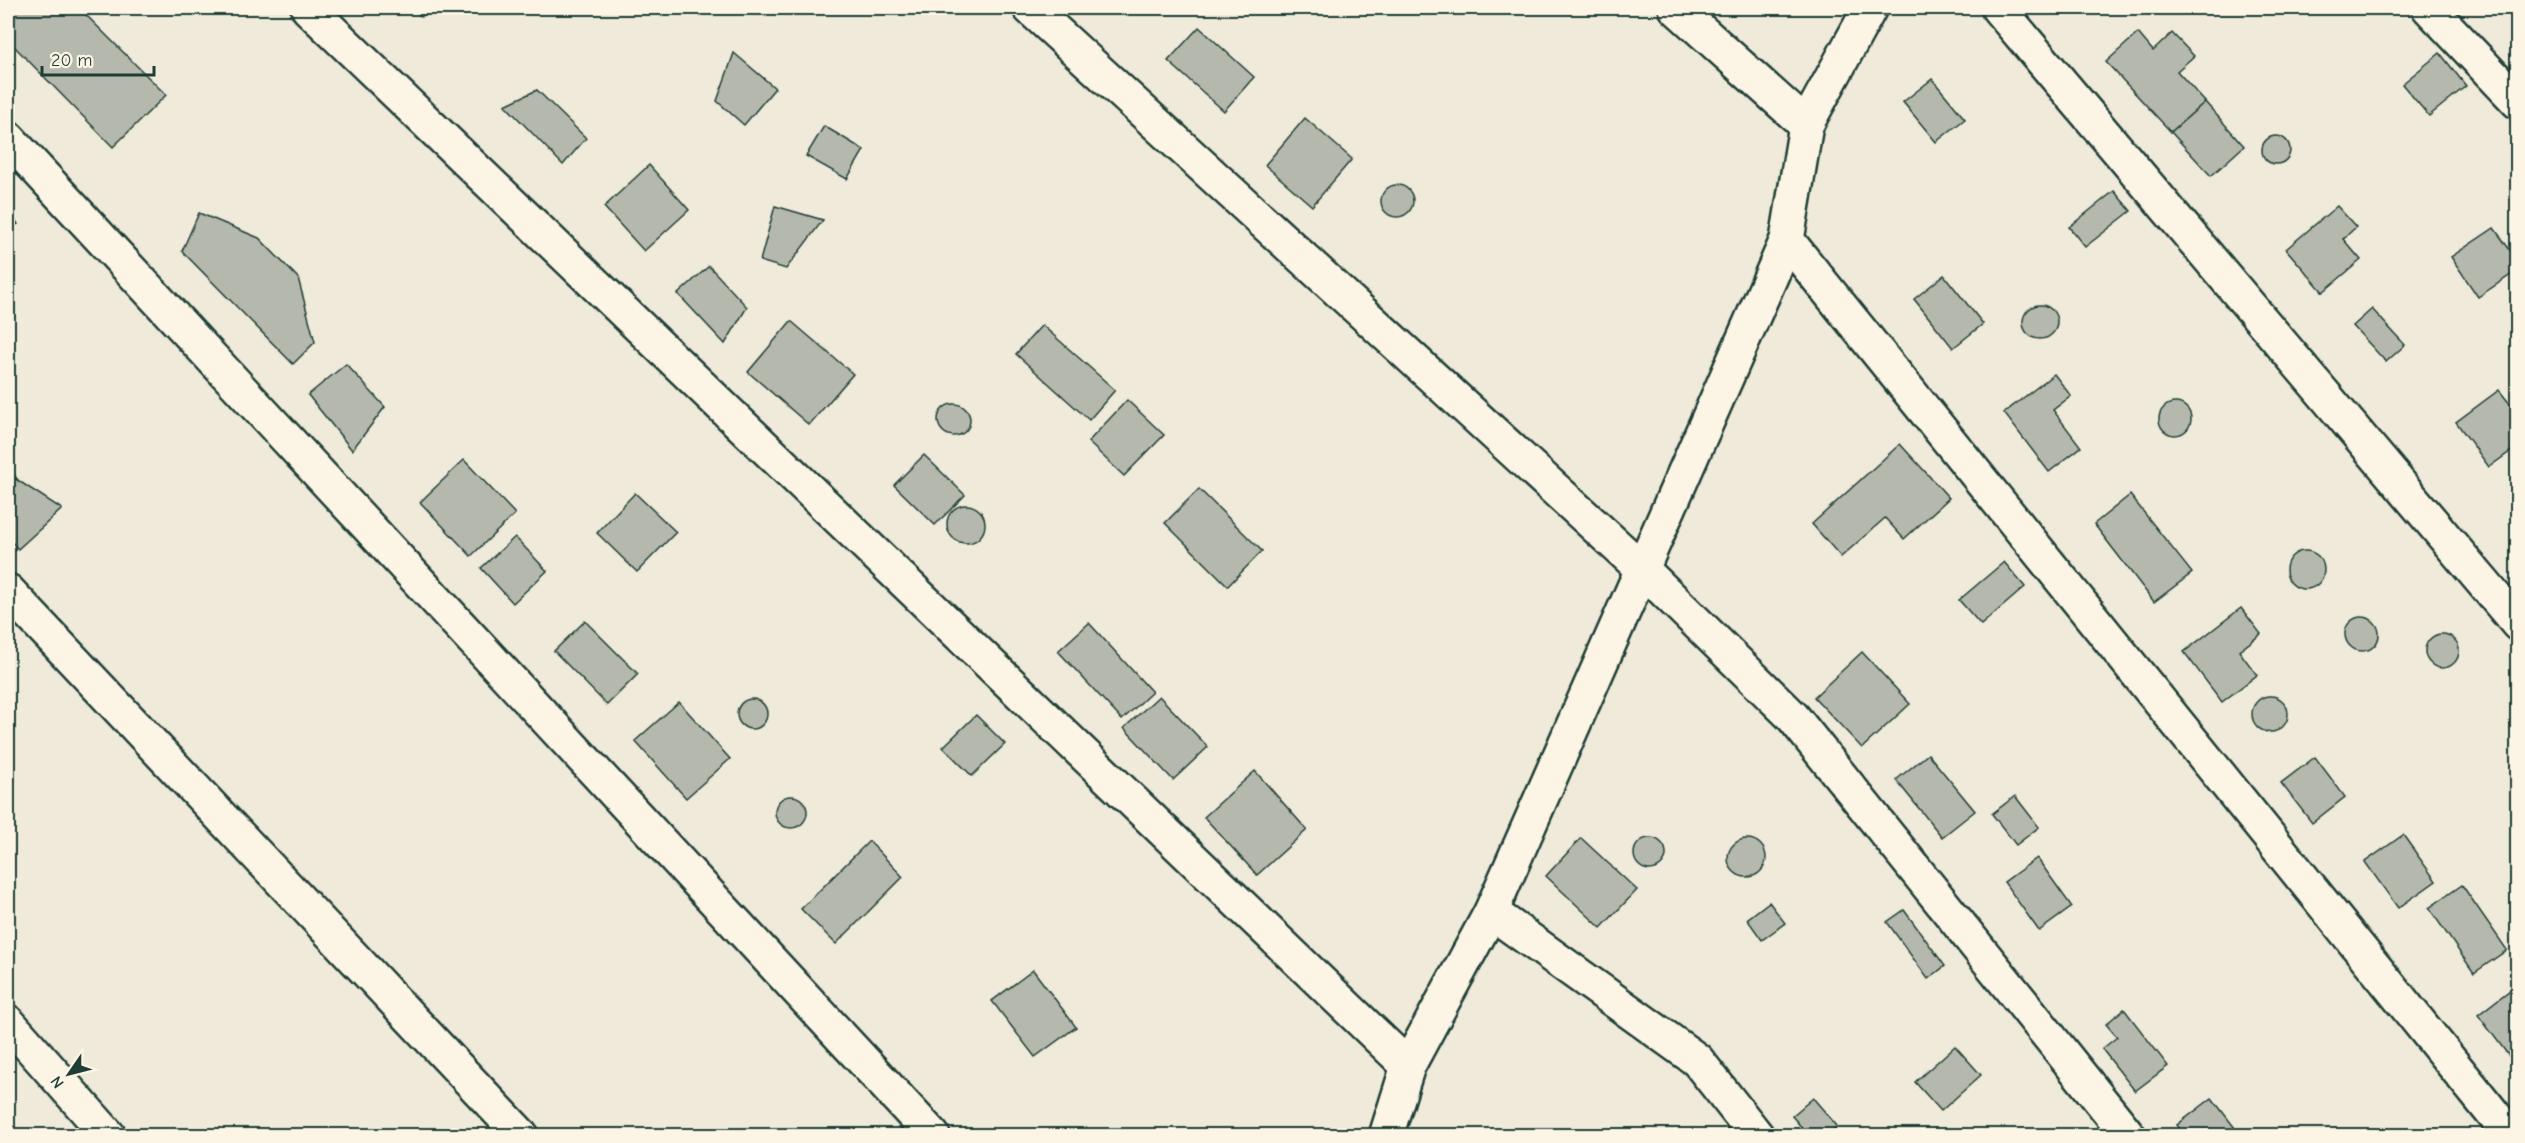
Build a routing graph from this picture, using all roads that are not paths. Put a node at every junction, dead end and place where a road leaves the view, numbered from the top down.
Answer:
1 (308, 8) edge
2 (1030, 8) edge
3 (1676, 8) edge
4 (1870, 8) edge
5 (1998, 8) edge
6 (2429, 8) edge
7 (2517, 102) edge
8 (1806, 125) junction
9 (8, 138) edge
10 (1787, 240) junction
11 (1642, 569) junction
12 (8, 591) edge
13 (2517, 624) edge
14 (1491, 912) junction
15 (8, 1022) edge
16 (1408, 1066) junction
17 (109, 1136) edge
18 (522, 1136) edge
19 (933, 1136) edge
20 (1386, 1136) edge
21 (1757, 1136) edge
22 (2129, 1136) edge
23 (2511, 1136) edge

1 - 16 street
2 - 11 street
3 - 8 street
4 - 8 street
5 - 13 street
6 - 7 street
8 - 10 street
9 - 19 street
10 - 11 street
10 - 23 street
11 - 14 street
11 - 22 street
12 - 18 street
14 - 16 street
14 - 21 street
15 - 17 street
16 - 20 street

